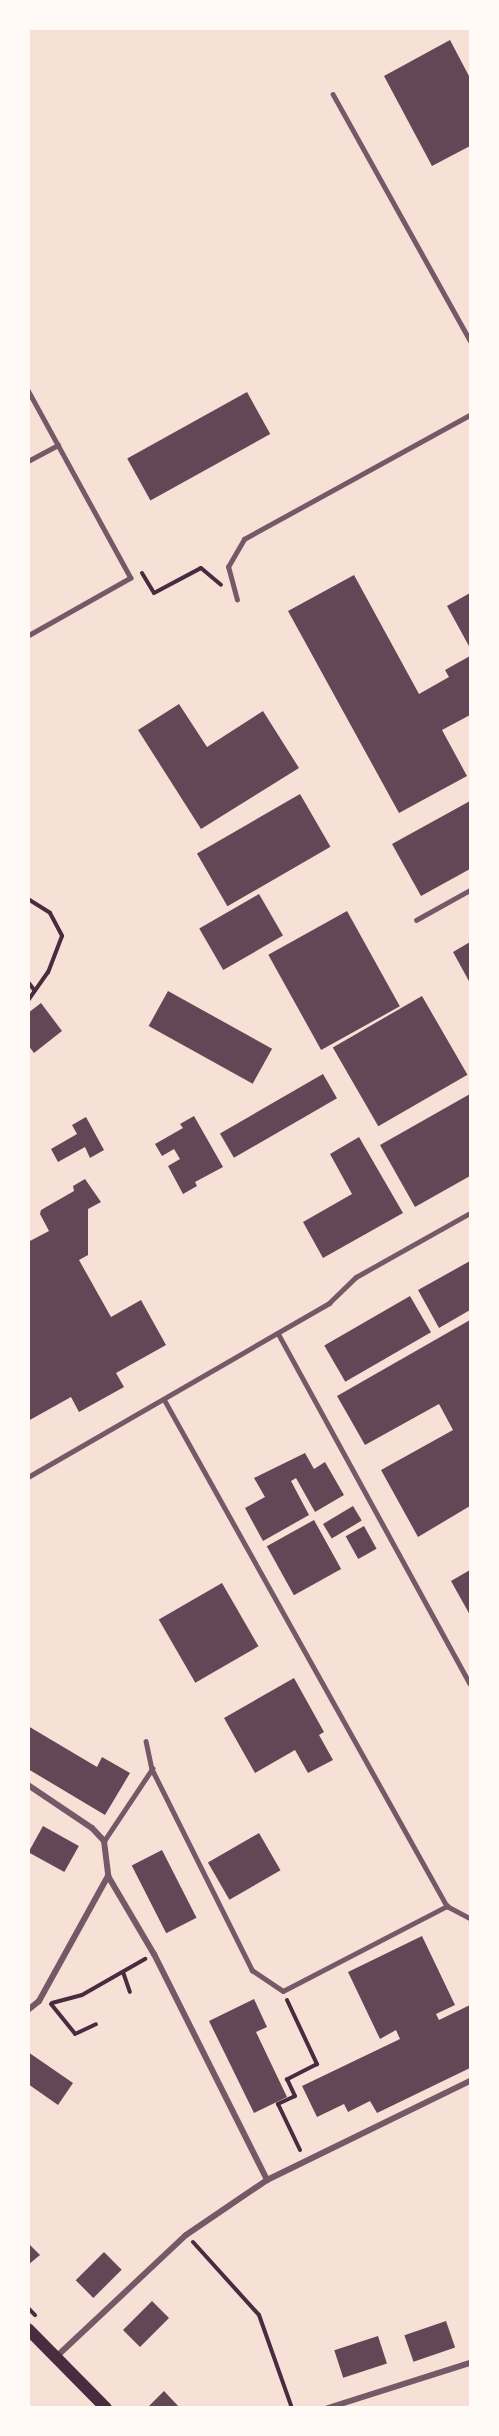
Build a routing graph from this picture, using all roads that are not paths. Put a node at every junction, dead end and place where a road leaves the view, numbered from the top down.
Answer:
1 (333, 94) dead end
2 (471, 340) edge
3 (28, 390) edge
4 (471, 415) edge
5 (58, 445) junction
6 (28, 461) edge
7 (237, 600) road end
8 (28, 636) edge
9 (471, 890) edge
10 (416, 920) dead end
11 (471, 1213) edge
12 (278, 1333) junction
13 (164, 1399) junction
14 (28, 1477) edge
15 (471, 1683) edge
16 (146, 1741) dead end
17 (152, 1769) junction
18 (28, 1785) edge
19 (104, 1842) junction
20 (108, 1876) junction
21 (447, 1906) junction
22 (471, 1918) edge
23 (28, 2010) edge
24 (471, 2081) edge
25 (267, 2180) junction
26 (28, 2329) edge
27 (56, 2357) junction
28 (471, 2363) edge
29 (106, 2408) edge
30 (328, 2408) edge

1 - 2 lane
3 - 5 lane
4 - 7 lane
5 - 6 lane
5 - 8 lane
9 - 10 lane
11 - 12 lane
12 - 13 lane
12 - 15 lane
13 - 14 lane
13 - 21 lane
16 - 17 lane
17 - 19 lane
17 - 21 lane
18 - 19 street
19 - 20 street
20 - 23 street
20 - 25 street
21 - 22 lane
24 - 25 street
25 - 27 street
26 - 27 main road
27 - 29 main road
28 - 30 street

